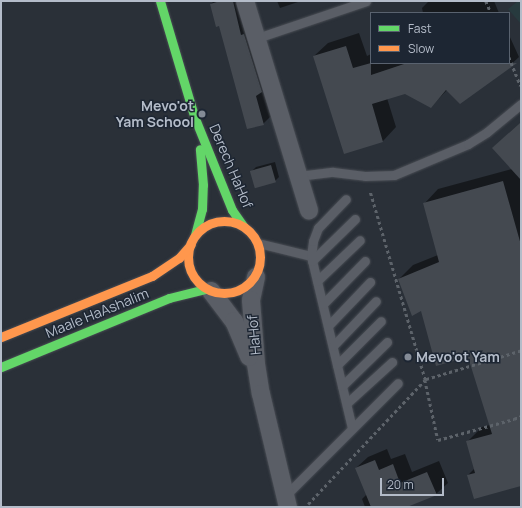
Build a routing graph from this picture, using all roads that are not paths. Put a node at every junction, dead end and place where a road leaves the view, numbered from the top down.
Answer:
1 (160, 1) edge
2 (245, 1) edge
3 (366, 1) edge
4 (257, 38) junction
5 (521, 104) edge
6 (194, 116) junction
7 (298, 176) junction
8 (346, 199) dead end
9 (310, 210) dead end
10 (355, 219) dead end
11 (243, 226) junction
12 (193, 239) junction
13 (360, 240) dead end
14 (258, 243) junction
15 (312, 258) junction
16 (365, 261) dead end
17 (256, 277) junction
18 (317, 281) junction
19 (370, 282) dead end
20 (208, 290) junction
21 (376, 301) dead end
22 (323, 304) junction
23 (382, 321) dead end
24 (328, 326) junction
25 (1, 337) edge
26 (387, 342) dead end
27 (333, 346) junction
28 (392, 362) dead end
29 (337, 365) junction
30 (1, 367) edge
31 (398, 383) dead end
32 (342, 386) junction
33 (261, 394) junction
34 (347, 403) junction
35 (352, 428) junction
36 (287, 501) edge

1 - 6 main road, Derech HaHof
2 - 4 street
3 - 4 lane
4 - 7 street
5 - 7 lane
6 - 11 main road, Derech HaHof
6 - 12 main road, Derech HaHof
7 - 9 street
8 - 15 lane
10 - 15 lane
11 - 12 main road
11 - 14 main road
12 - 20 main road
12 - 25 main road, Maale HaAshalim
13 - 18 lane
14 - 15 lane
14 - 17 main road
15 - 18 lane
16 - 22 lane
17 - 20 main road
17 - 33 street, HaHof
18 - 22 lane
19 - 24 lane
20 - 30 main road, Maale HaAshalim
20 - 33 street, HaHof
21 - 27 lane
22 - 24 lane
23 - 29 lane
24 - 27 lane
26 - 32 lane
27 - 29 lane
28 - 34 lane
29 - 32 lane
31 - 35 lane
32 - 34 lane
33 - 36 street, HaHof
34 - 35 lane
35 - 36 lane

